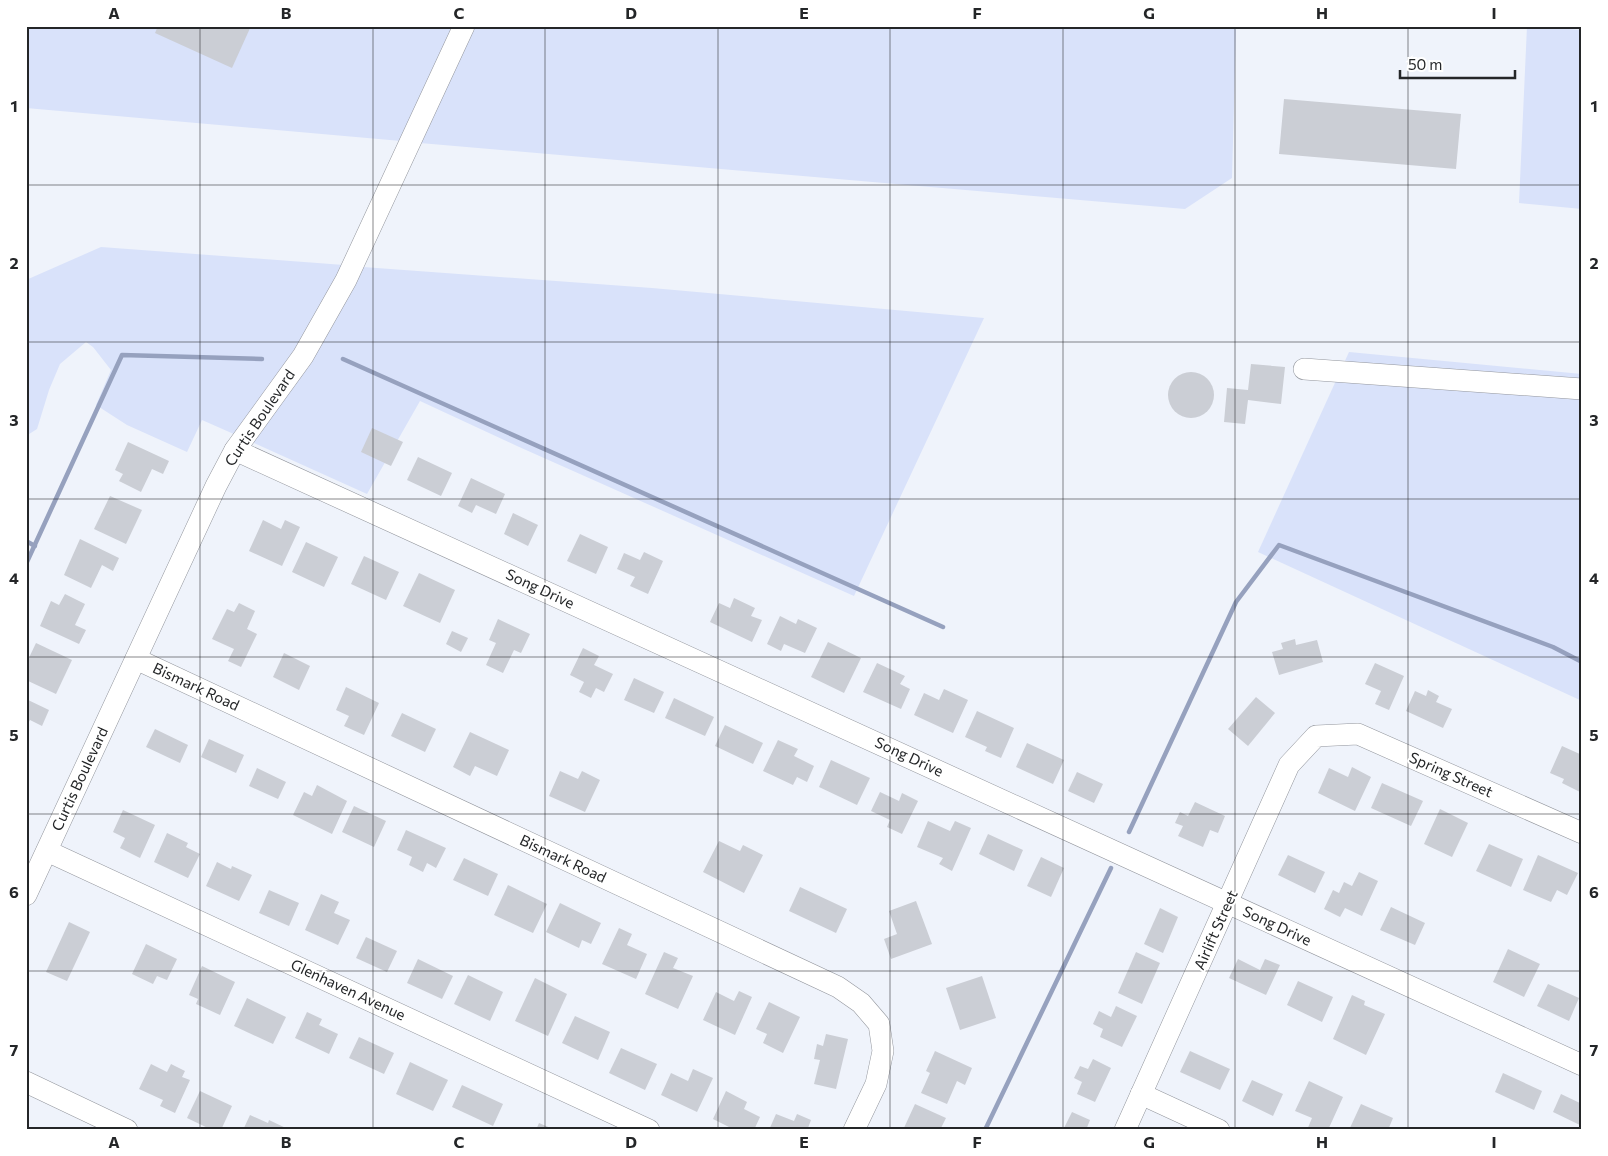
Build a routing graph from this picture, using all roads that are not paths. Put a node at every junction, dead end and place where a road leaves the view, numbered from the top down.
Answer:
1 (464, 26) edge
2 (1304, 369) dead end
3 (1582, 389) edge
4 (235, 450) junction
5 (136, 659) junction
6 (1316, 736) joint
7 (1582, 833) edge
8 (47, 851) junction
9 (26, 895) edge
10 (1228, 903) junction
11 (1582, 1065) edge
12 (26, 1082) edge
13 (1142, 1094) junction
14 (127, 1130) edge
15 (649, 1130) edge
16 (854, 1130) edge
17 (1125, 1130) edge
18 (1219, 1130) edge

1 - 4 street, Curtis Boulevard
2 - 3 street
4 - 5 street, Curtis Boulevard
4 - 10 street, Song Drive
5 - 8 street, Curtis Boulevard
5 - 16 street, Bismark Road
6 - 7 street, Spring Street
6 - 10 street, Airlift Street
8 - 9 street, Curtis Boulevard
8 - 15 street, Glenhaven Avenue
10 - 11 street, Song Drive
10 - 13 street, Airlift Street
12 - 14 street
13 - 17 street, Airlift Street
13 - 18 street

